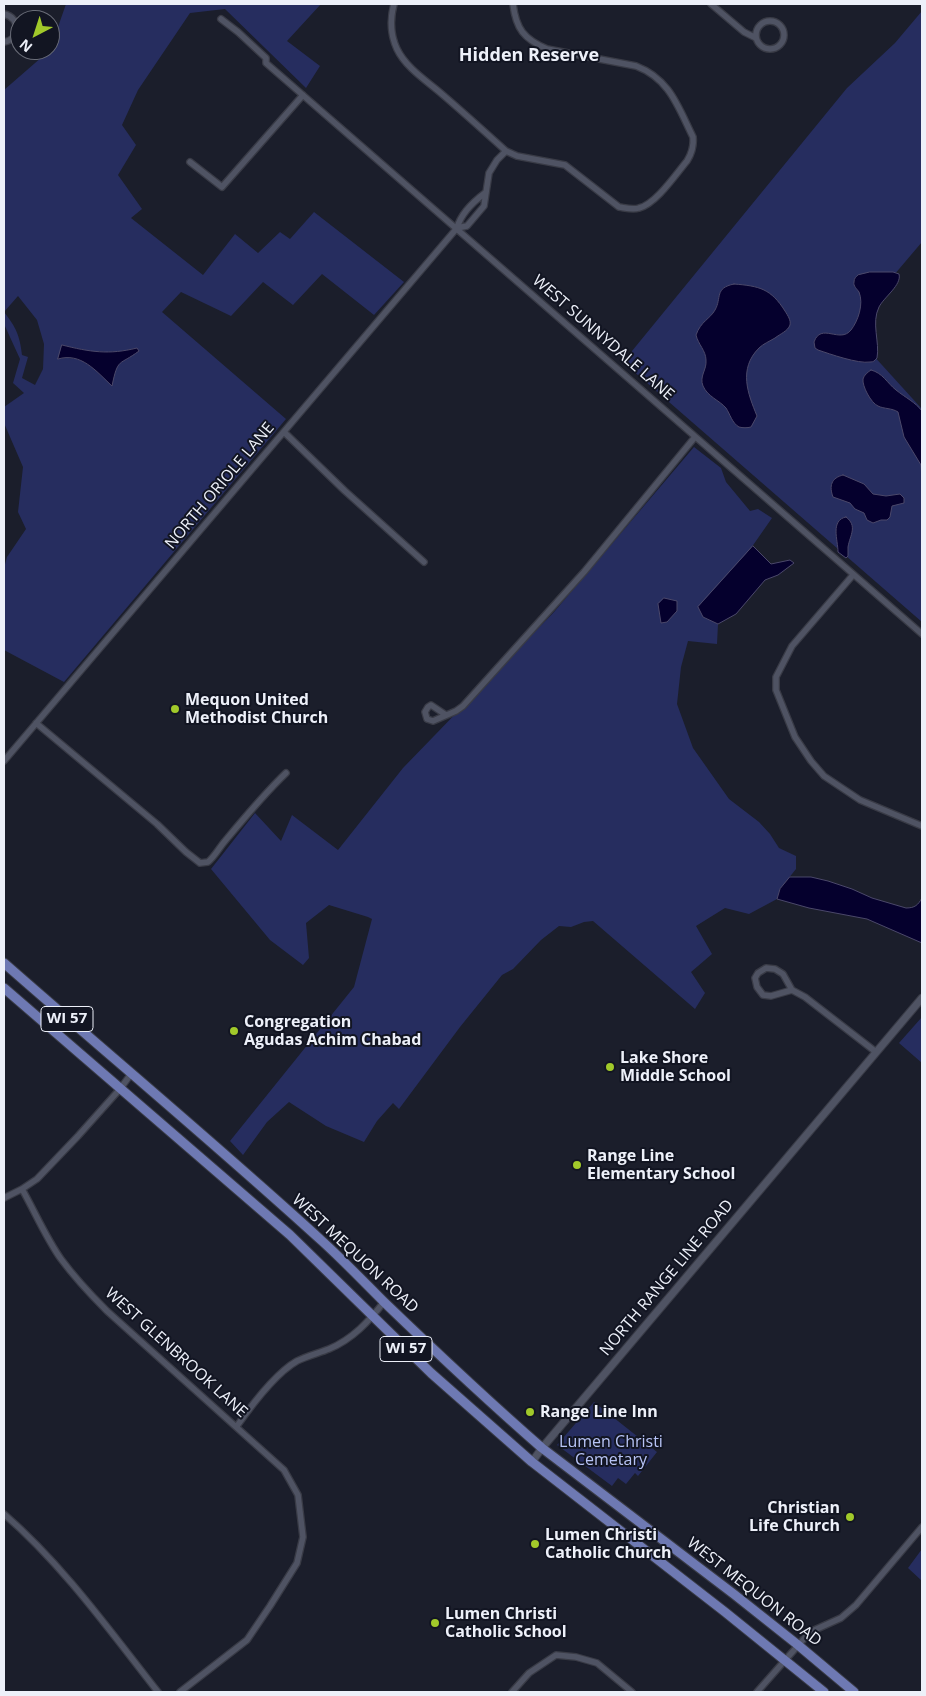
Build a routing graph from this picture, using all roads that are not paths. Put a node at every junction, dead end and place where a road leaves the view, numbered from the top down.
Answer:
1 (394, 4) edge
2 (513, 4) edge
3 (710, 4) edge
4 (4, 14) edge
5 (221, 19) dead end
6 (756, 38) junction
7 (4, 42) edge
8 (303, 95) junction
9 (506, 151) junction
10 (190, 162) dead end
11 (485, 194) junction
12 (457, 228) junction
13 (284, 432) junction
14 (695, 437) junction
15 (424, 562) dead end
16 (853, 575) junction
17 (922, 634) edge
18 (446, 715) dead end
19 (36, 723) junction
20 (4, 761) edge
21 (286, 773) dead end
22 (922, 826) edge
23 (4, 963) edge
24 (4, 988) edge
25 (792, 990) junction
26 (922, 998) edge
27 (876, 1052) junction
28 (131, 1074) junction
29 (120, 1089) junction
30 (22, 1189) junction
31 (4, 1198) edge
32 (384, 1302) junction
33 (373, 1316) junction
34 (237, 1426) junction
35 (542, 1448) junction
36 (532, 1462) junction
37 (4, 1514) edge
38 (922, 1526) edge
39 (798, 1645) junction
40 (785, 1660) junction
41 (158, 1692) edge
42 (180, 1692) edge
43 (512, 1692) edge
44 (632, 1692) edge
45 (757, 1692) edge
46 (824, 1692) edge
47 (854, 1692) edge

1 - 9 street
2 - 9 street
3 - 6 street
4 - 7 street
5 - 8 street, WEST SUNNYDALE LANE
6 - 6 street
8 - 10 street
8 - 12 street, WEST SUNNYDALE LANE
9 - 11 street, NORTH ORIOLE LANE
11 - 12 street, NORTH ORIOLE LANE
11 - 12 street, NORTH ORIOLE LANE
12 - 13 street, NORTH ORIOLE LANE
12 - 14 street, WEST SUNNYDALE LANE
13 - 15 street
13 - 19 street, NORTH ORIOLE LANE
14 - 16 street, WEST SUNNYDALE LANE
14 - 18 street
16 - 17 street, WEST SUNNYDALE LANE
16 - 22 street
19 - 20 street, NORTH ORIOLE LANE
19 - 21 street
23 - 28 main road, WEST MEQUON ROAD / WI 57
24 - 29 main road, WEST MEQUON ROAD / WI 57
25 - 25 street
25 - 27 street
26 - 27 street, NORTH RANGE LINE ROAD
27 - 35 street, NORTH RANGE LINE ROAD
28 - 29 street
28 - 32 main road, WEST MEQUON ROAD / WI 57
29 - 30 street
29 - 33 main road, WEST MEQUON ROAD / WI 57
30 - 31 street
30 - 34 street, WEST GLENBROOK LANE
32 - 33 street
32 - 35 main road, WEST MEQUON ROAD / WI 57
33 - 34 street
33 - 36 main road, WEST MEQUON ROAD / WI 57
34 - 42 street, WEST GLENBROOK LANE
35 - 36 street, NORTH RANGE LINE ROAD
35 - 39 main road, WEST MEQUON ROAD / WI 57
36 - 40 main road, WEST MEQUON ROAD / WI 57
37 - 41 street
38 - 39 street
39 - 40 street
39 - 47 main road, WEST MEQUON ROAD / WI 57
40 - 45 street
40 - 46 main road, WEST MEQUON ROAD / WI 57
43 - 44 street

